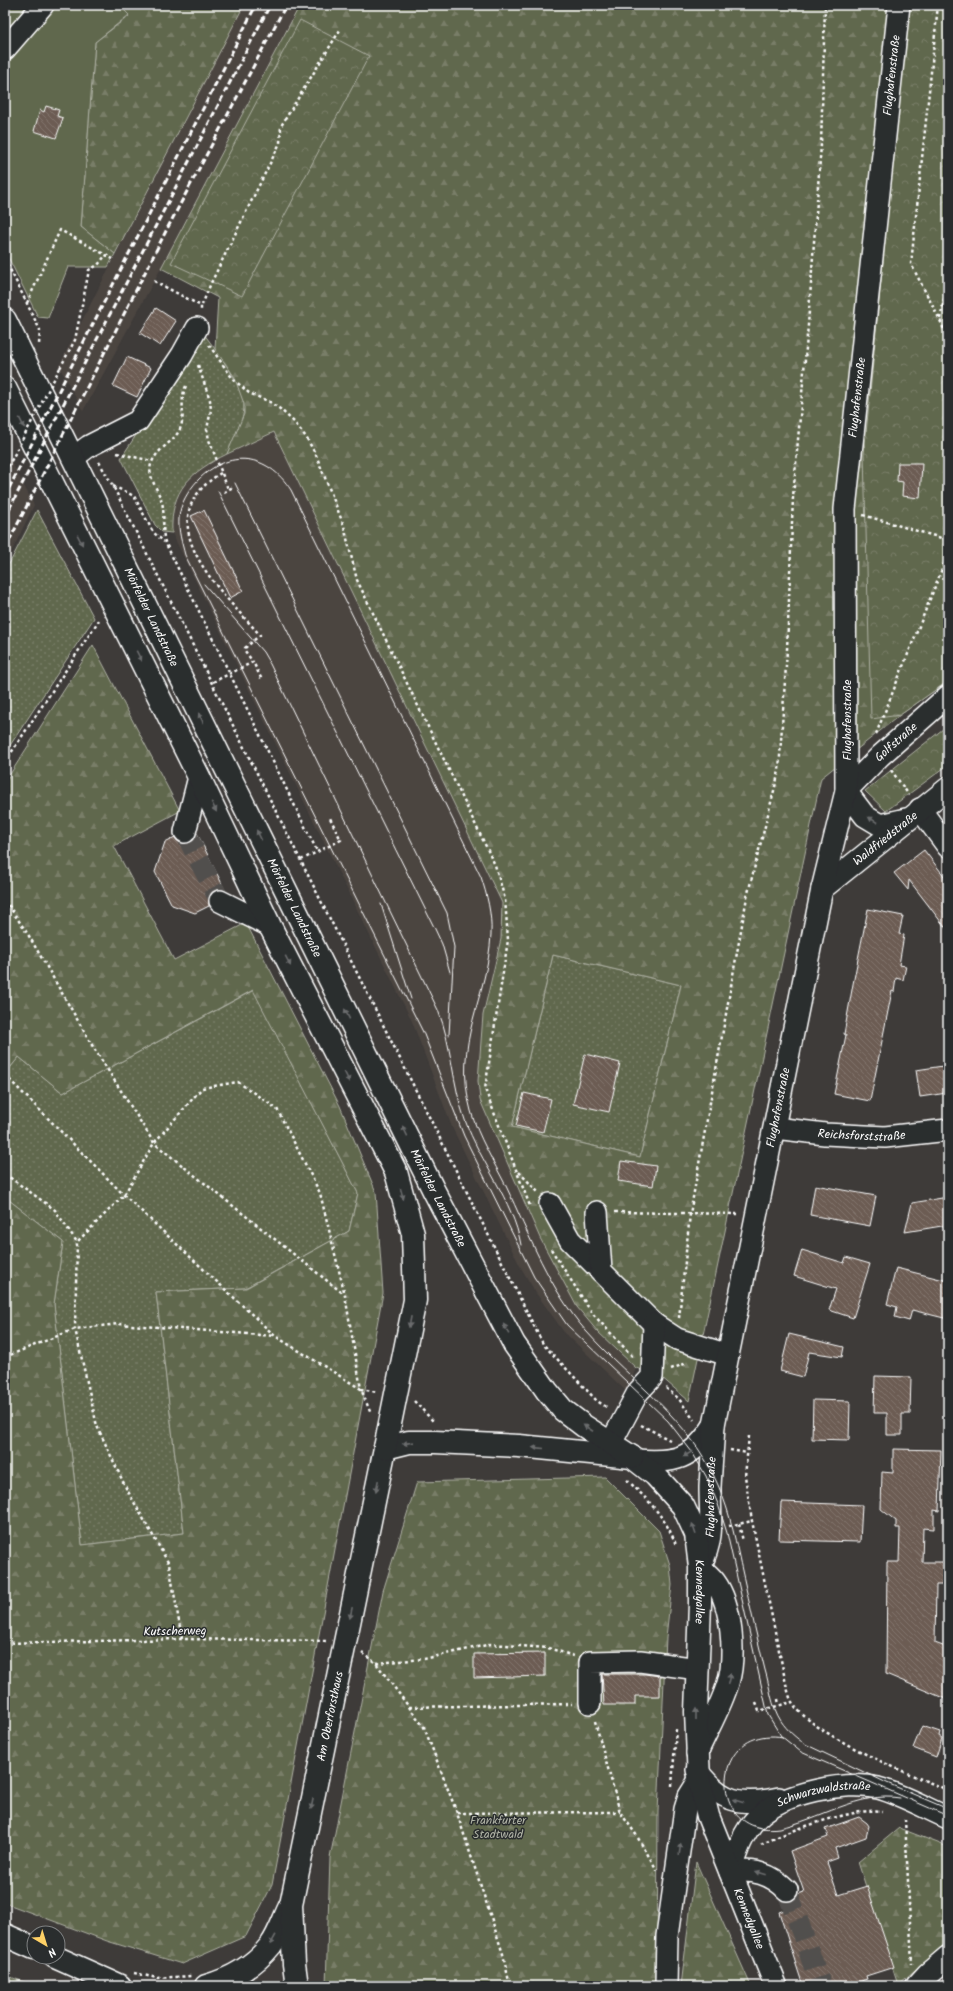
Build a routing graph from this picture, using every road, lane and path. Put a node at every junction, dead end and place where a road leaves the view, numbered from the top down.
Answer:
1 (43, 5) edge
2 (825, 5) edge
3 (899, 5) edge
4 (938, 5) edge
5 (340, 30) dead end
6 (5, 49) edge
7 (105, 256) junction
8 (5, 259) edge
9 (113, 259) dead end
10 (948, 280) edge
11 (154, 281) dead end
12 (26, 303) junction
13 (202, 306) junction
14 (5, 320) edge
15 (940, 320) junction
16 (197, 328) junction
17 (948, 340) edge
18 (209, 345) junction
19 (39, 349) dead end
20 (205, 352) dead end
21 (201, 358) dead end
22 (197, 365) junction
23 (194, 371) dead end
24 (53, 376) dead end
25 (188, 382) dead end
26 (57, 383) dead end
27 (5, 388) edge
28 (81, 452) junction
29 (123, 455) dead end
30 (152, 461) junction
31 (5, 472) edge
32 (222, 473) junction
33 (113, 486) junction
34 (232, 487) dead end
35 (228, 490) junction
36 (224, 492) dead end
37 (845, 509) junction
38 (948, 540) edge
39 (165, 542) junction
40 (948, 554) edge
41 (99, 620) dead end
42 (253, 662) junction
43 (229, 673) junction
44 (262, 680) dead end
45 (212, 682) junction
46 (948, 696) edge
47 (876, 749) junction
48 (5, 762) edge
49 (199, 777) junction
50 (948, 788) edge
51 (846, 791) junction
52 (915, 814) junction
53 (329, 816) dead end
54 (185, 832) tunnel mouth
55 (948, 847) edge
56 (317, 851) junction
57 (301, 860) junction
58 (822, 889) junction
59 (5, 900) edge
60 (220, 901) tunnel mouth
61 (270, 926) junction
62 (5, 1075) edge
63 (775, 1128) junction
64 (948, 1130) edge
65 (154, 1143) junction
66 (518, 1171) junction
67 (5, 1174) edge
68 (124, 1195) junction
69 (541, 1208) junction
70 (597, 1212) joint
71 (690, 1214) junction
72 (757, 1215) junction
73 (77, 1242) junction
74 (548, 1244) dead end
75 (601, 1271) junction
76 (346, 1295) junction
77 (654, 1324) junction
78 (75, 1329) junction
79 (274, 1336) junction
80 (677, 1339) junction
81 (721, 1353) junction
82 (6, 1357) edge
83 (5, 1360) edge
84 (652, 1377) junction
85 (360, 1389) junction
86 (624, 1417) junction
87 (373, 1419) dead end
88 (705, 1423) junction
89 (749, 1436) dead end
90 (671, 1441) dead end
91 (611, 1443) junction
92 (385, 1448) junction
93 (724, 1449) dead end
94 (747, 1453) junction
95 (634, 1458) junction
96 (651, 1502) dead end
97 (739, 1524) dead end
98 (743, 1540) dead end
99 (677, 1548) dead end
100 (700, 1567) junction
101 (182, 1639) junction
102 (345, 1641) junction
103 (5, 1643) edge
104 (590, 1662) junction
105 (376, 1663) junction
106 (698, 1668) junction
107 (778, 1698) dead end
108 (792, 1702) junction
109 (590, 1703) junction
110 (756, 1703) dead end
111 (780, 1706) junction
112 (409, 1707) junction
113 (676, 1728) dead end
114 (698, 1768) junction
115 (672, 1790) dead end
116 (817, 1790) junction
117 (948, 1790) edge
118 (889, 1802) junction
119 (620, 1812) junction
120 (457, 1813) junction
121 (900, 1815) dead end
122 (905, 1817) junction
123 (948, 1818) edge
124 (912, 1819) dead end
125 (730, 1872) junction
126 (757, 1872) junction
127 (667, 1882) junction
128 (787, 1890) tunnel mouth
129 (291, 1905) junction
130 (5, 1935) edge
131 (26, 1944) edge
132 (948, 1957) edge
133 (66, 1962) edge
134 (915, 1979) edge
135 (120, 1986) edge
136 (206, 1986) edge
137 (297, 1986) edge
138 (510, 1986) edge
139 (666, 1986) edge
140 (776, 1986) edge

1 - 6 street
2 - 71 path
3 - 37 street, Flughafenstraße
4 - 15 path
5 - 13 path
7 - 9 path
7 - 12 path
7 - 31 path, bridge
8 - 12 path
10 - 15 path
11 - 13 path
12 - 19 path
13 - 16 path
14 - 28 main road, Mörfelder Landstraße
15 - 17 path
16 - 18 path
16 - 28 street
18 - 20 path
18 - 66 path
21 - 22 path
22 - 23 path
22 - 32 path
24 - 26 path
25 - 30 path
27 -> 49 main road
28 - 33 path
91 -> 28 main road, Mörfelder Landstraße
29 - 30 path
30 - 39 path
32 - 35 path
32 - 42 path
33 - 39 path
33 - 45 path
34 - 35 path
35 - 36 path
37 - 38 path
37 - 51 street, Flughafenstraße
39 - 43 path
40 - 47 path
41 - 48 path
42 - 43 path
42 - 44 path
43 - 45 path
43 - 56 path
45 - 57 path
46 - 47 street, Golfstraße
47 - 51 street, Golfstraße
47 - 52 path
49 - 54 street
49 -> 61 main road
50 - 52 street, Waldfriedstraße
52 -> 51 street
51 - 58 street, Flughafenstraße
52 - 55 street
52 - 58 street, Waldfriedstraße
53 - 56 path
56 - 57 path
57 - 86 path
58 - 63 street, Flughafenstraße
59 - 65 path
60 - 61 street
61 -> 92 main road
62 - 68 path
63 - 64 street, Reichsforststraße
63 - 72 street, Flughafenstraße
65 - 68 path
65 - 76 path
65 - 76 path
66 - 69 path
66 - 69 path
67 - 73 path
68 - 73 path
68 - 79 path
69 - 75 street
70 - 71 path
70 - 75 street
71 - 72 path
71 - 80 path
72 - 81 street, Flughafenstraße
73 - 78 path
74 - 84 path
75 - 77 street
76 - 85 path
77 - 80 street
77 - 84 street
78 - 79 path
78 - 82 path
78 - 101 path
79 - 85 path
80 - 81 street
81 - 84 path
81 - 88 street, Flughafenstraße
82 - 83 path
84 - 86 street
84 - 88 path
85 - 87 path
86 - 90 path
86 - 91 street
88 -> 95 street, Flughafenstraße
88 - 100 street, Flughafenstraße
89 - 94 path
91 - 95 main road, Mörfelder Landstraße
95 -> 92 main road
92 -> 102 main road, Am Oberforsthaus
93 - 94 path
94 - 108 path
100 -> 95 main road, Kennedyallee
96 - 99 path
97 - 98 path
100 - 106 main road, Kennedyallee
114 -> 100 street
101 - 102 path, Kutscherweg
101 - 103 path, Kutscherweg
102 - 105 path
102 -> 129 main road, Am Oberforsthaus
104 - 105 path
104 - 106 street
104 - 109 street
105 - 112 path
114 -> 106 main road, Kennedyallee
107 - 111 path
108 - 111 path
108 - 117 path
109 - 112 path
109 - 119 path
110 - 111 path
112 - 120 path
113 - 115 path
116 -> 114 street
114 - 125 main road, Kennedyallee
127 -> 114 street
116 - 118 street, Schwarzwaldstraße
116 - 125 street, Schwarzwaldstraße
118 - 123 street, Schwarzwaldstraße
118 - 126 path
119 - 120 path
119 - 127 path
120 - 138 path
121 - 122 path
122 - 124 path
122 - 134 path
125 - 126 street
125 - 140 main road, Kennedyallee
128 -> 126 street
127 - 139 street
129 -> 136 main road
129 - 137 main road, Am Oberforsthaus
130 - 131 main road
132 - 134 main road
133 - 135 main road

